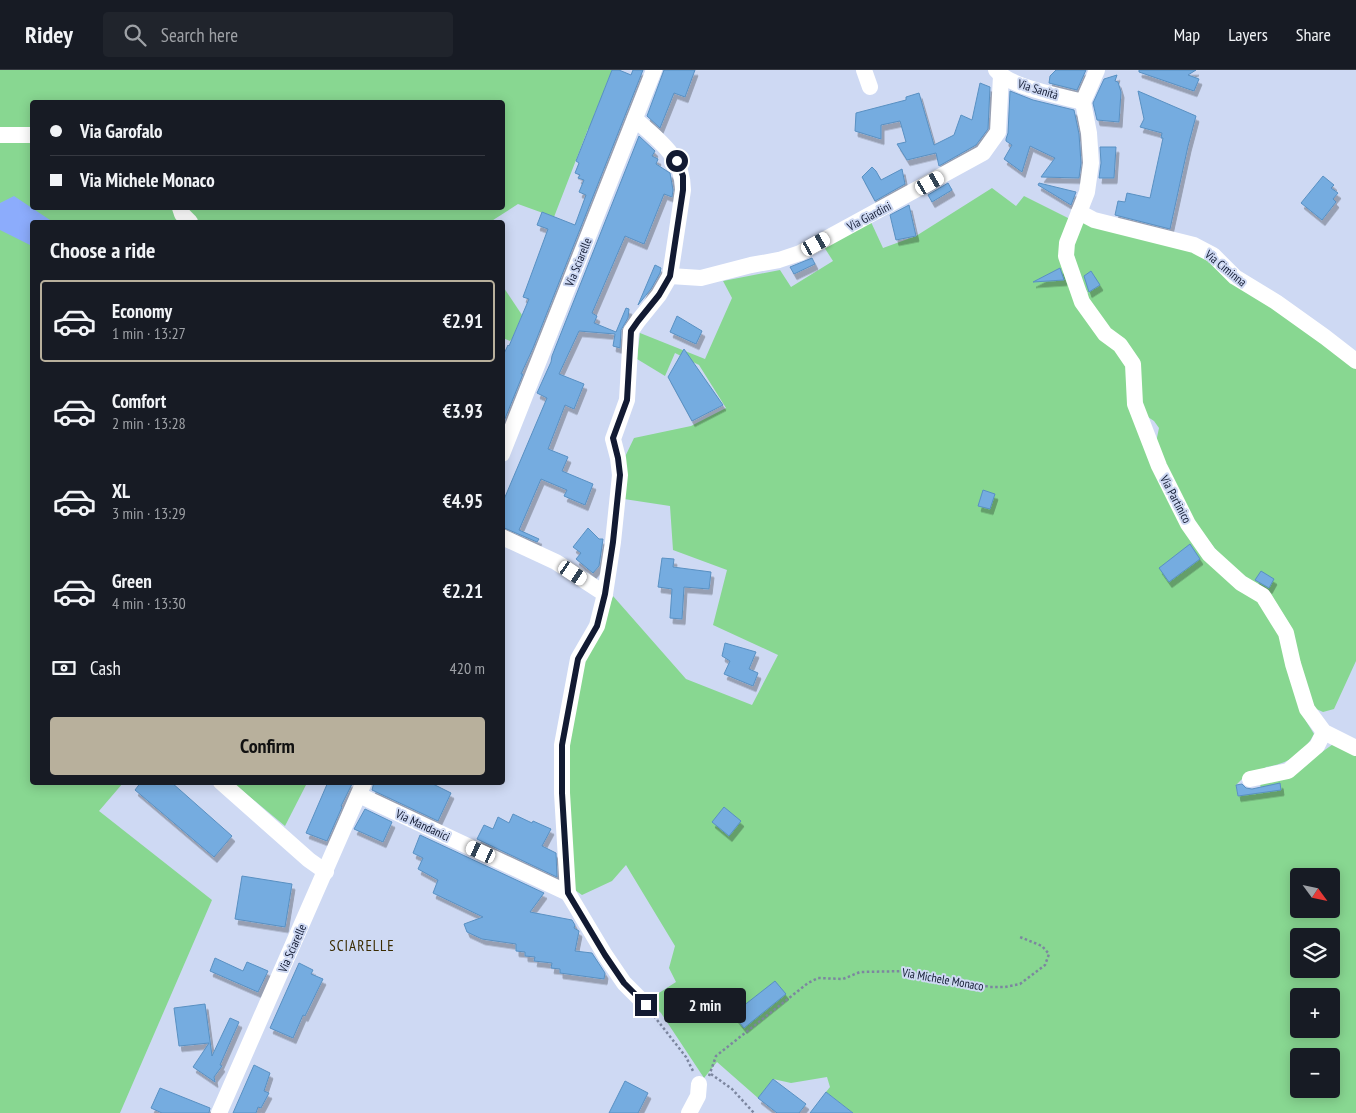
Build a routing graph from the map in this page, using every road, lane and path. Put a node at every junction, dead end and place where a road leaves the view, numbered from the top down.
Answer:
1 (654, 70) edge
2 (864, 70) edge
3 (998, 73) edge
4 (1095, 74) edge
5 (870, 88) dead end
6 (1083, 102) junction
7 (635, 119) junction
8 (0, 135) edge
9 (30, 135) edge
10 (181, 210) edge
11 (1079, 212) junction
12 (188, 220) edge
13 (670, 276) junction
14 (1356, 362) edge
15 (505, 446) edge
16 (505, 538) edge
17 (605, 594) junction
18 (1324, 732) junction
19 (1356, 748) edge
20 (1250, 778) dead end
21 (224, 785) edge
22 (361, 789) edge
23 (326, 872) junction
24 (568, 893) junction
25 (1020, 937) dead end
26 (646, 1005) joint
27 (705, 1079) junction
28 (219, 1113) edge
29 (689, 1113) edge
30 (754, 1113) edge

1 - 7 street, Via Sciarelle
2 - 5 street
3 - 6 street, Via Sanità
3 - 13 street, Via Giardini
4 - 6 street
6 - 11 street, Via Partinico
7 - 13 street
7 - 15 street, Via Sciarelle
8 - 9 street
10 - 12 street
11 - 14 street, Via Ciminna
11 - 18 street, Via Partinico
13 - 17 street
16 - 17 street
17 - 24 street
18 - 19 street, Via Partinico
18 - 20 street
21 - 23 street
22 - 23 street, Via Sciarelle
22 - 24 street, Via Mandanici
23 - 28 street, Via Sciarelle
24 - 26 street
25 - 27 path, Via Michele Monaco
26 - 27 path
27 - 29 street
27 - 30 path

